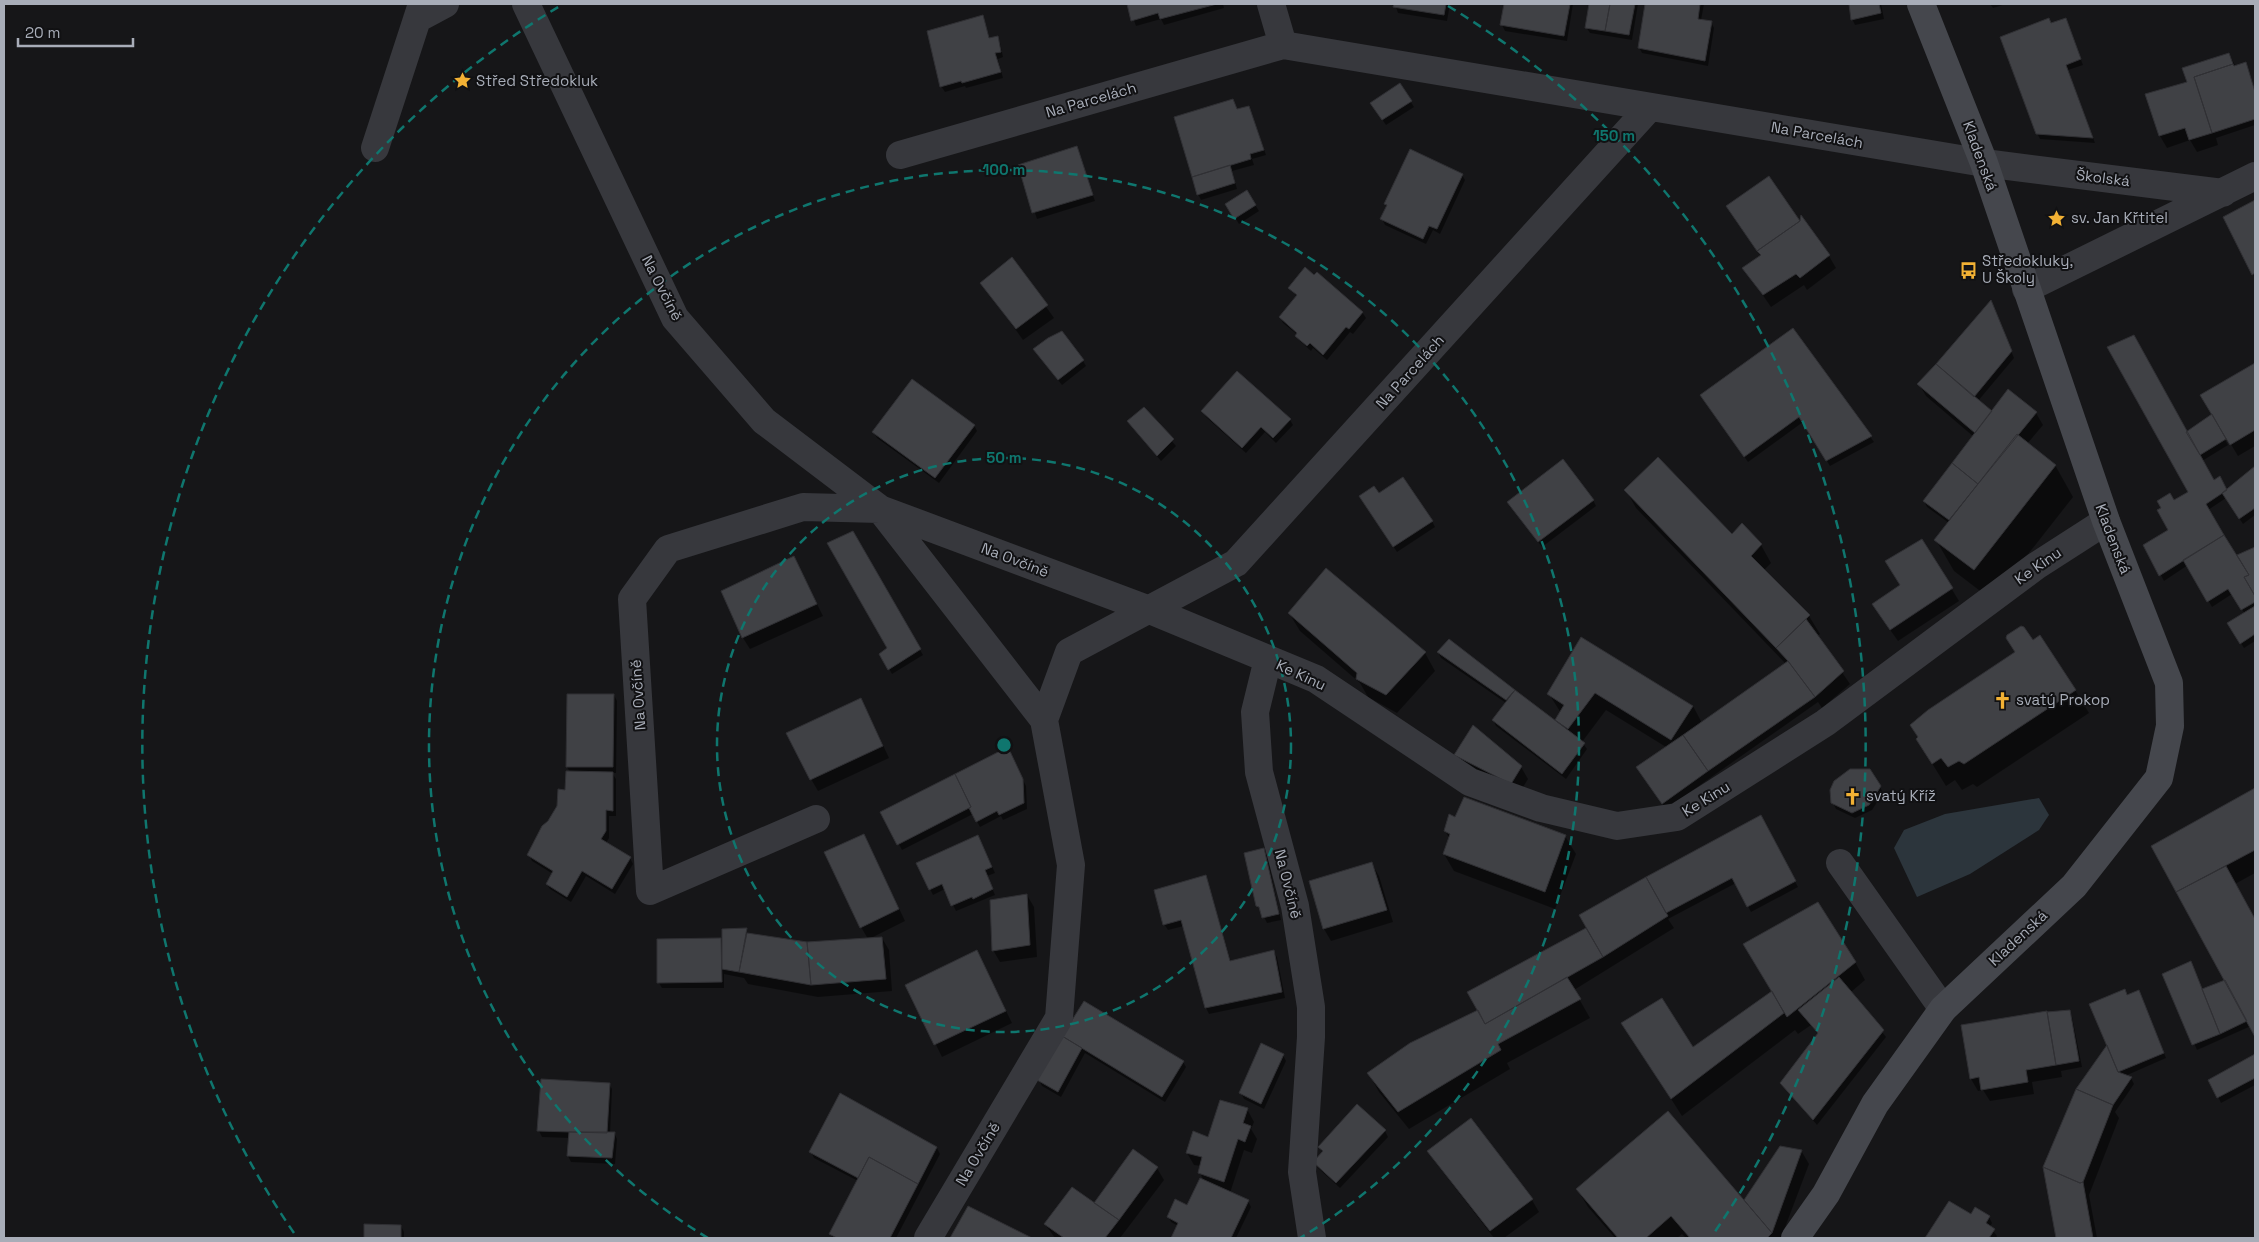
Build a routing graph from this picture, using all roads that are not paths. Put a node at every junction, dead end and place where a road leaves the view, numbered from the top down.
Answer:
1 (445, 4) edge
2 (526, 4) edge
3 (1272, 4) edge
4 (1922, 4) edge
5 (419, 11) edge
6 (1283, 45) junction
7 (1650, 107) junction
8 (375, 148) dead end
9 (900, 155) dead end
10 (1984, 164) junction
11 (2255, 176) edge
12 (2223, 193) junction
13 (2026, 289) junction
14 (880, 510) junction
15 (2106, 521) junction
16 (1150, 610) junction
17 (1268, 659) junction
18 (1044, 720) junction
19 (816, 818) dead end
20 (1840, 863) dead end
21 (1943, 1009) junction
22 (928, 1238) edge
23 (1312, 1238) edge
24 (1795, 1238) edge

1 - 5 street
2 - 14 street, Na Ovčíně
3 - 6 street
4 - 10 street, Kladenská
5 - 8 street
6 - 7 street, Na Parcelách
6 - 9 street, Na Parcelách
7 - 10 street, Na Parcelách
7 - 16 street, Na Parcelách
10 - 12 street, Školská
10 - 13 street, Kladenská
11 - 12 street
12 - 13 street
13 - 15 street, Kladenská
14 - 16 street, Na Ovčíně
14 - 18 street, Na Ovčíně
14 - 19 street, Na Ovčíně
15 - 17 street, Ke Kinu
15 - 21 street, Kladenská
16 - 17 street, Na Ovčíně
16 - 18 street
17 - 23 street, Na Ovčíně
18 - 22 street, Na Ovčíně
20 - 21 street
21 - 24 street, Kladenská

